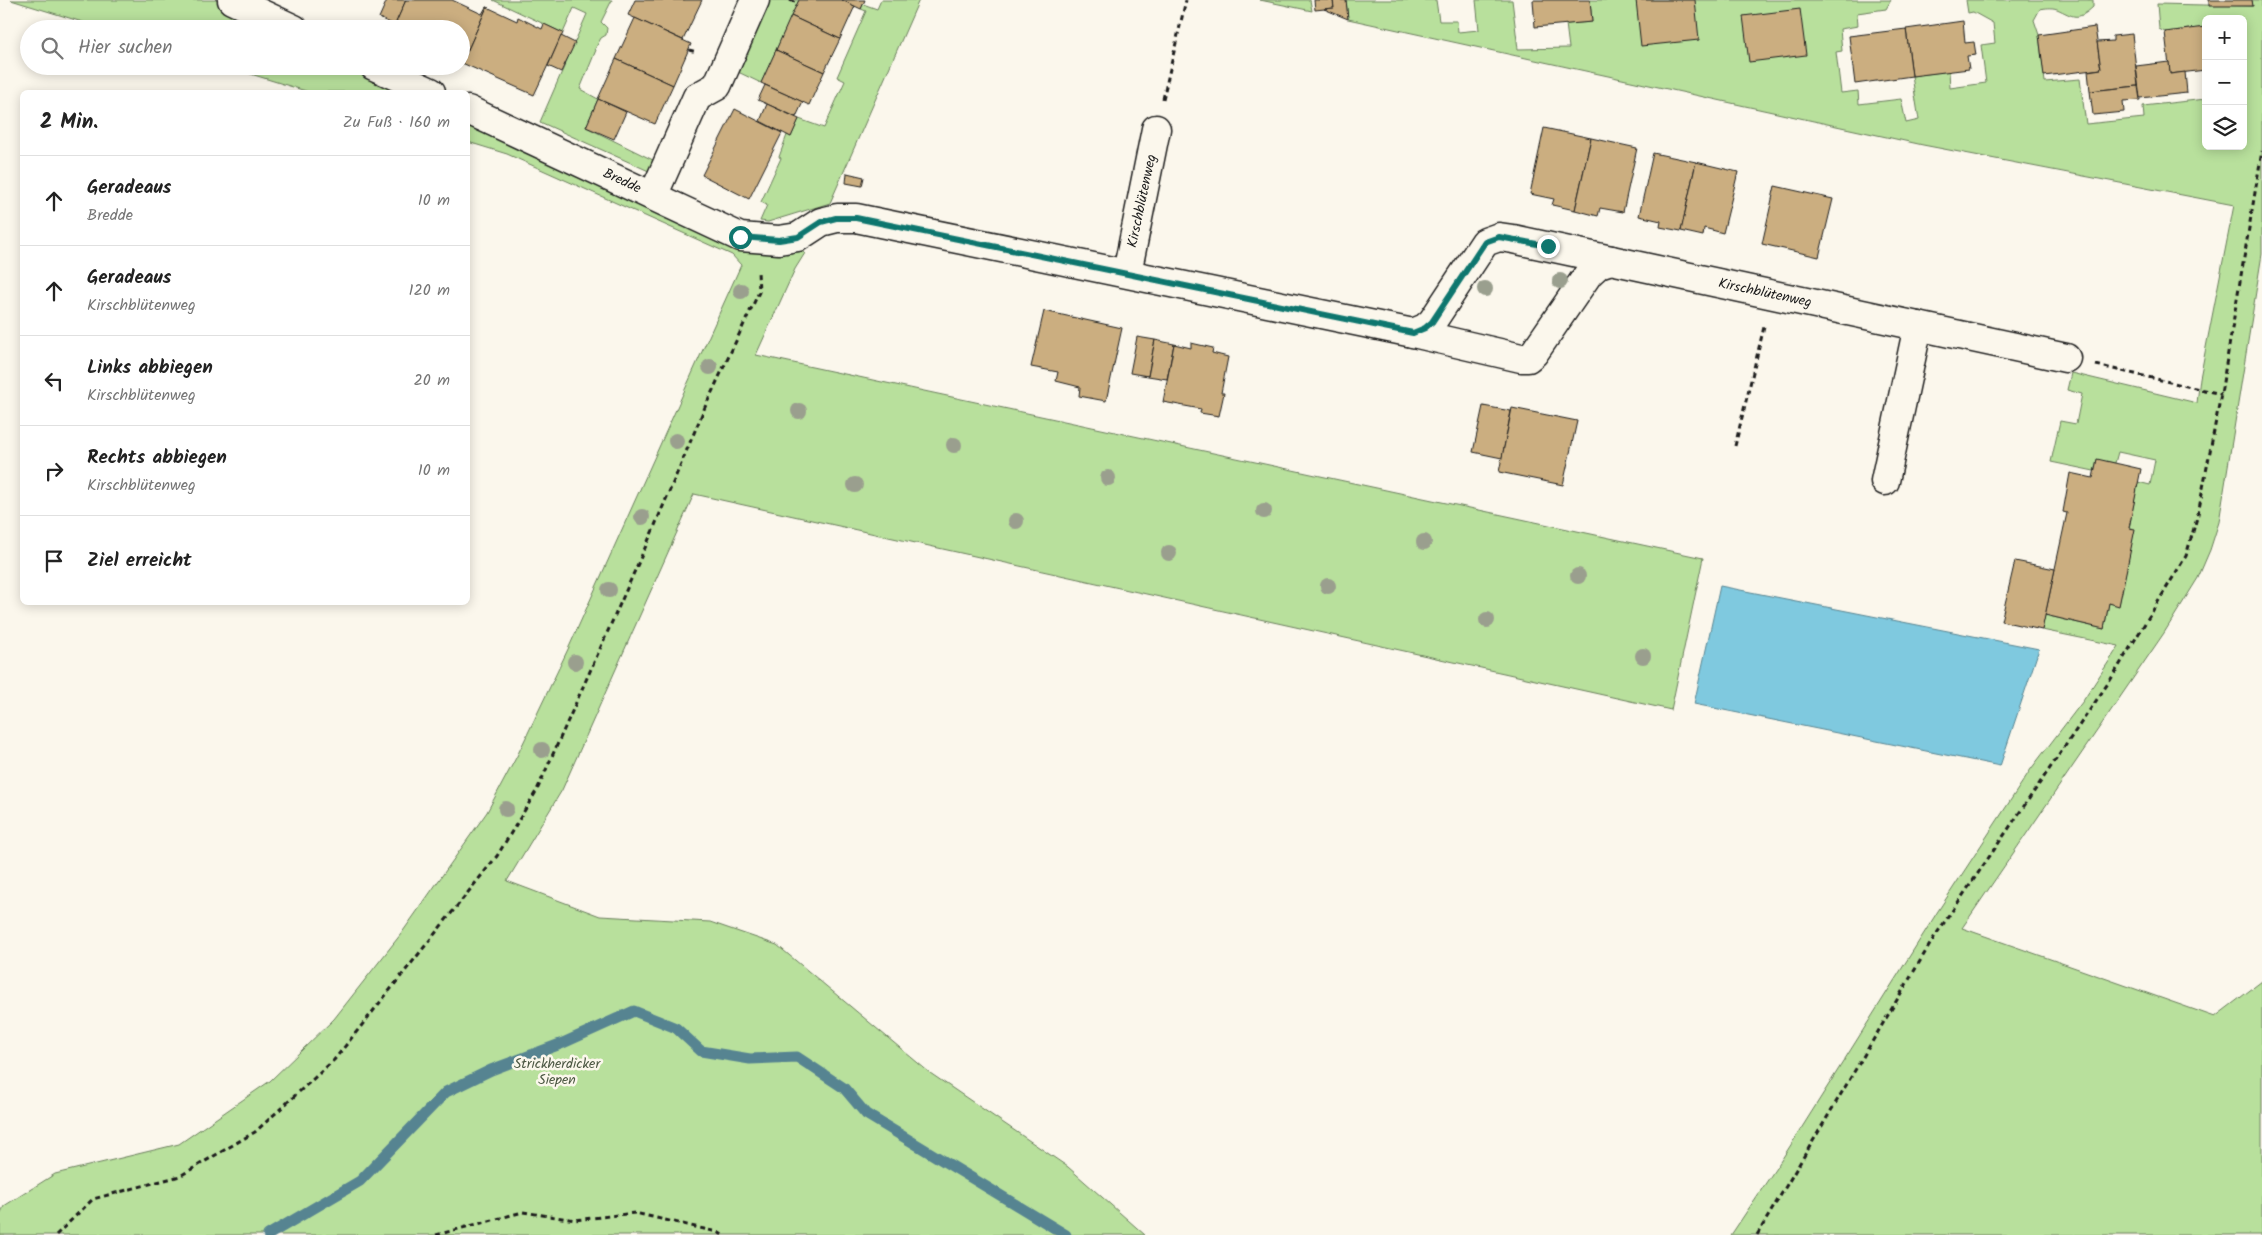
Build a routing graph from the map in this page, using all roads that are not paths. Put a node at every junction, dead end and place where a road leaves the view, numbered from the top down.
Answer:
1 (232, 0) edge
2 (755, 0) edge
3 (275, 20) edge
4 (394, 75) edge
5 (427, 90) edge
6 (470, 111) edge
7 (1156, 129) road end
8 (653, 196) junction
9 (1611, 260) junction
10 (1127, 273) junction
11 (1918, 326) junction
12 (1413, 333) junction
13 (2066, 358) road end
14 (1885, 480) dead end

1 - 3 street
2 - 8 street
4 - 5 street
6 - 8 street, Bredde
7 - 10 street, Kirschblütenweg
8 - 10 street, Bredde
9 - 11 street, Kirschblütenweg
9 - 12 street, Kirschblütenweg
9 - 12 street
10 - 12 street
11 - 13 street, Kirschblütenweg
11 - 14 street

